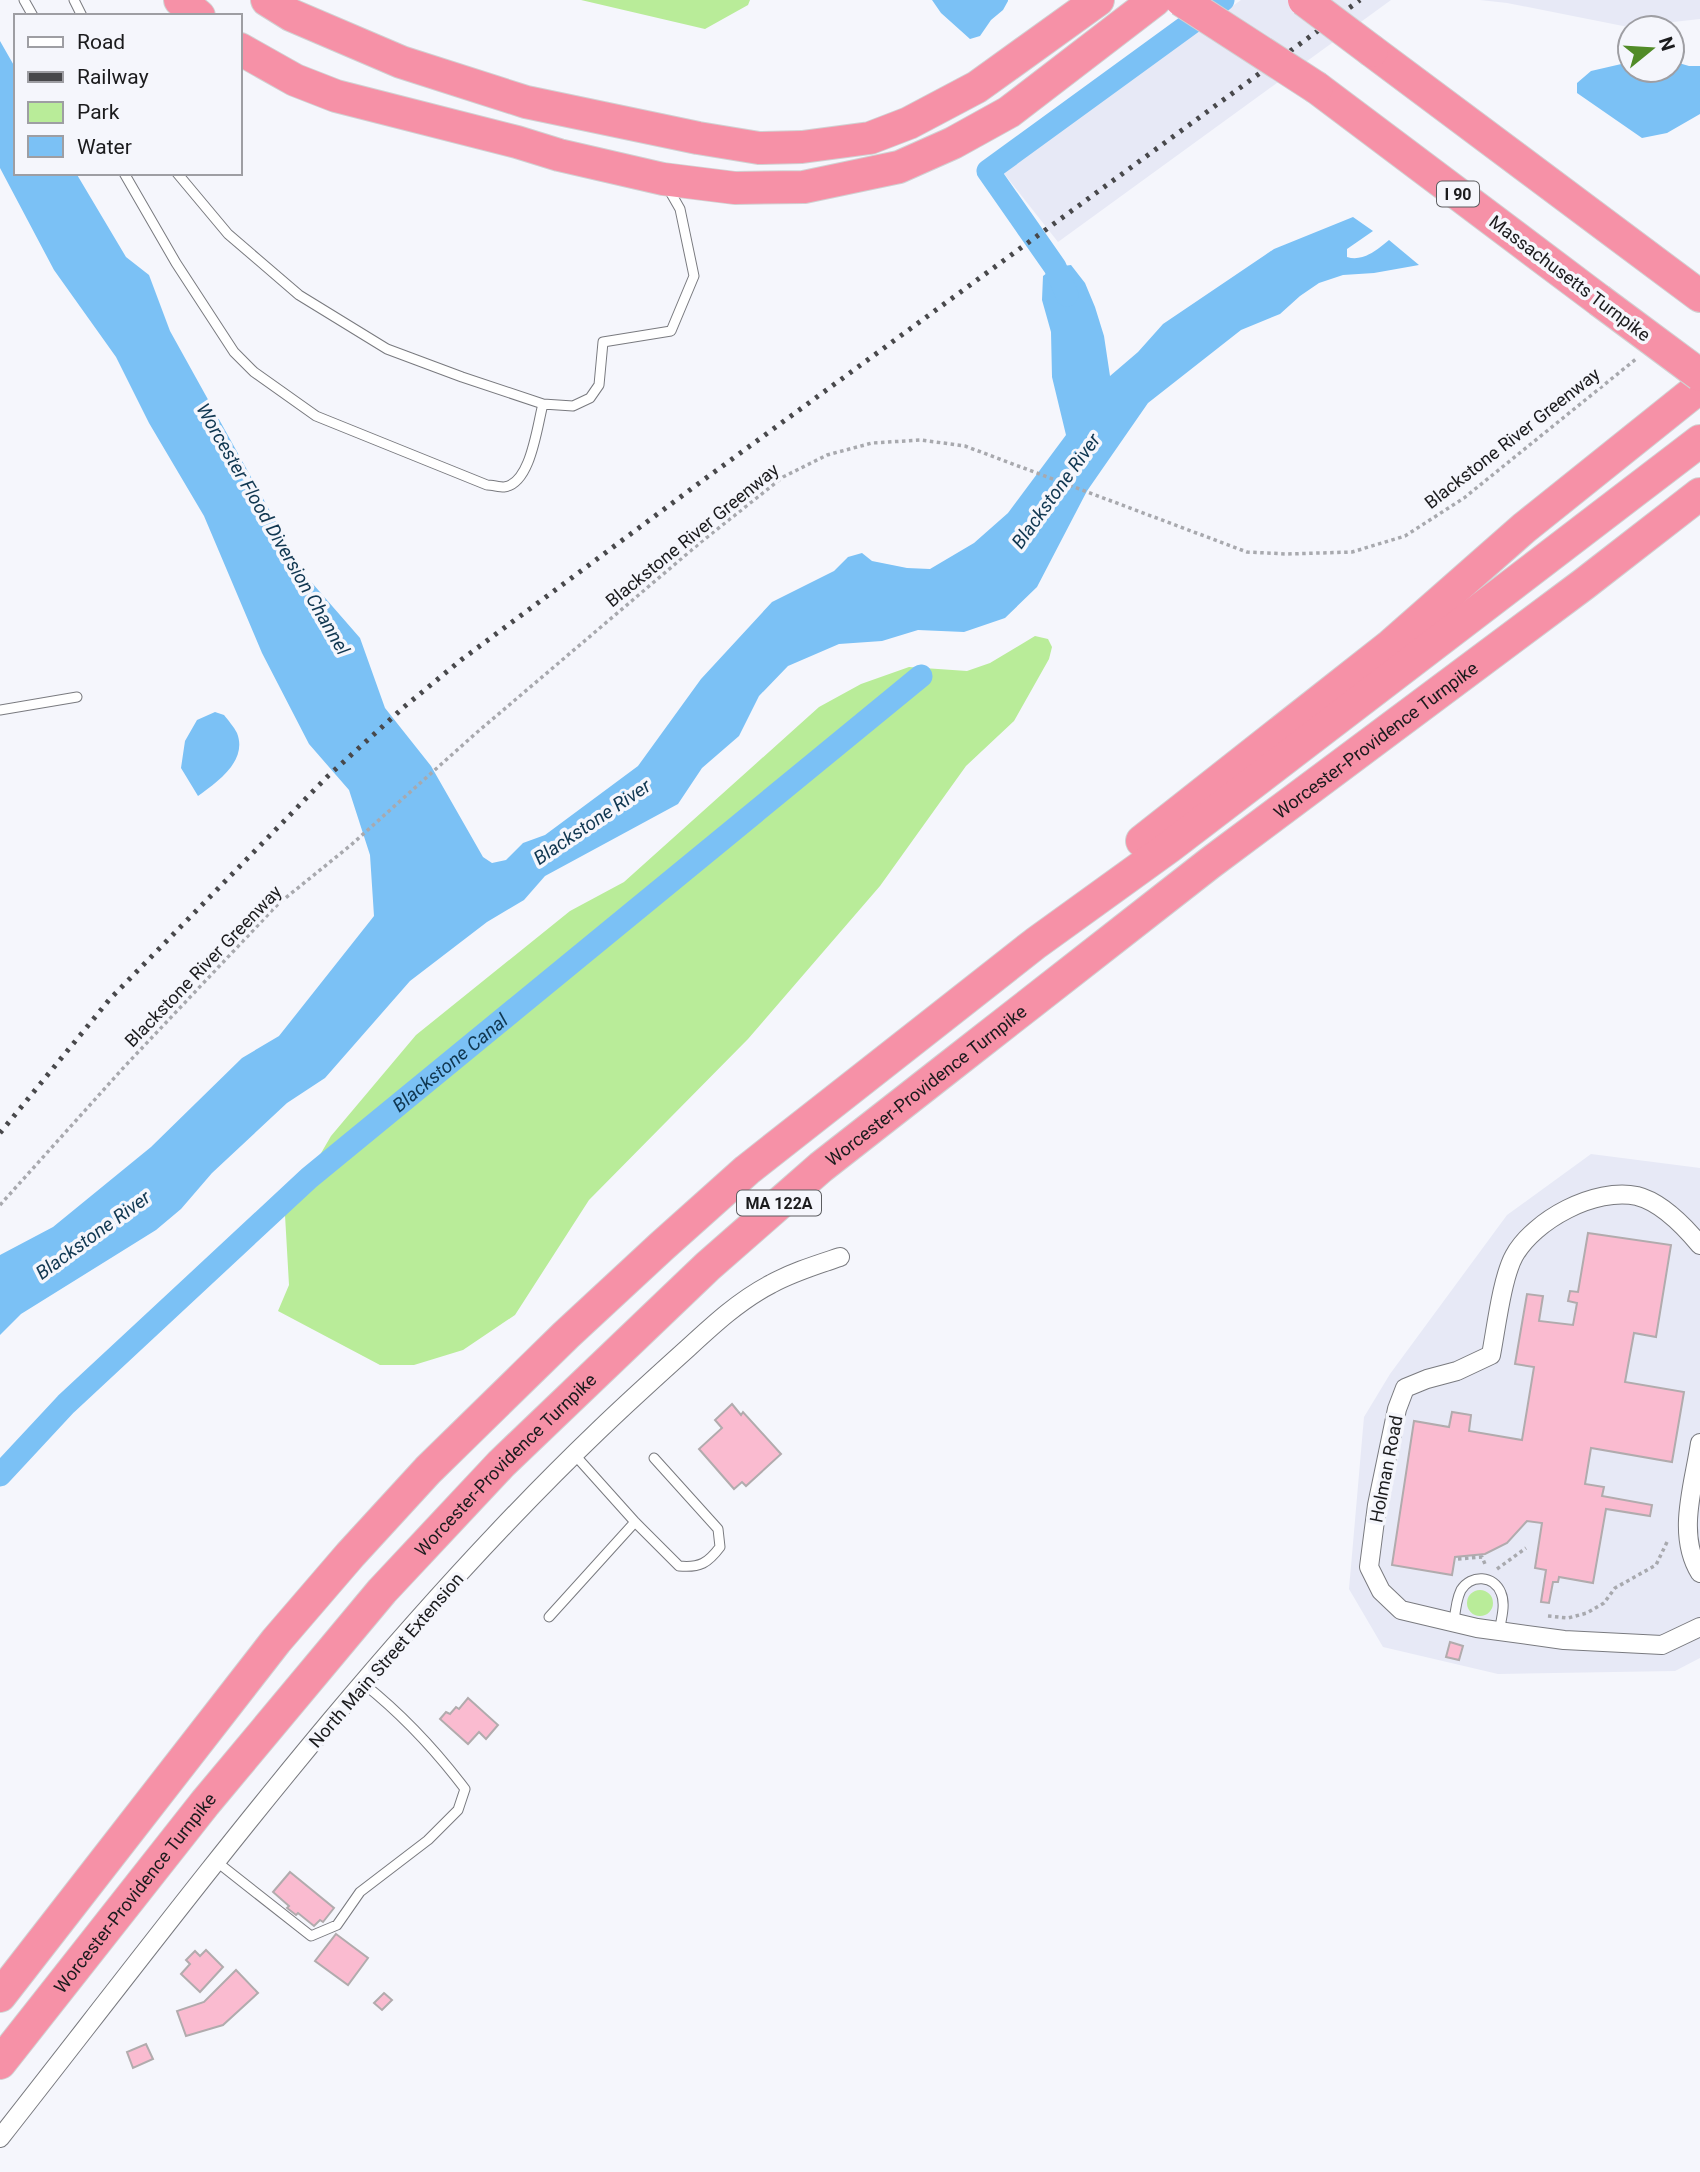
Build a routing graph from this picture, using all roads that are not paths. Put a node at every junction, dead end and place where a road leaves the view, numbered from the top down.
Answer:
1 (180, 0) edge
2 (267, 0) edge
3 (1098, 0) edge
4 (1155, 0) edge
5 (1181, 0) edge
6 (1207, 0) edge
7 (1304, 0) edge
8 (1324, 0) edge
9 (197, 14) edge
10 (242, 50) edge
11 (1372, 51) junction
12 (1317, 89) junction
13 (125, 175) edge
14 (179, 175) edge
15 (663, 179) junction
16 (1700, 296) edge
17 (1700, 375) edge
18 (1700, 387) edge
19 (543, 404) junction
20 (1700, 442) edge
21 (1700, 494) edge
22 (76, 697) dead end
23 (0, 710) edge
24 (1036, 943) junction
25 (1700, 1245) edge
26 (840, 1257) dead end
27 (1700, 1443) edge
28 (574, 1454) junction
29 (654, 1458) dead end
30 (635, 1522) junction
31 (1700, 1573) edge
32 (550, 1617) dead end
33 (1454, 1623) junction
34 (1700, 1627) edge
35 (1499, 1632) junction
36 (364, 1684) junction
37 (217, 1861) junction
38 (0, 1996) edge
39 (0, 2063) edge
40 (0, 2138) edge

1 - 9 highway
2 - 3 highway
4 - 15 highway
5 - 12 highway, bridge
6 - 12 highway, Massachusetts Turnpike / I 90, bridge
7 - 11 highway, bridge
8 - 11 highway, bridge
10 - 15 highway
11 - 16 highway
12 - 17 highway, Massachusetts Turnpike / I 90, bridge
13 - 19 lane
14 - 19 lane
15 - 19 lane
18 - 24 highway
20 - 24 highway, MA 122A
21 - 39 highway, Worcester-Providence Turnpike / MA 122A
22 - 23 lane
24 - 38 highway, MA 122A
25 - 33 street, Holman Road
26 - 28 street, North Main Street Extension
27 - 31 street
28 - 30 lane
28 - 36 street, North Main Street Extension
29 - 30 lane
30 - 32 lane
33 - 35 street, Holman Road
33 - 35 lane
34 - 35 street, Holman Road
36 - 37 street, North Main Street Extension
36 - 37 lane
37 - 40 street, North Main Street Extension

